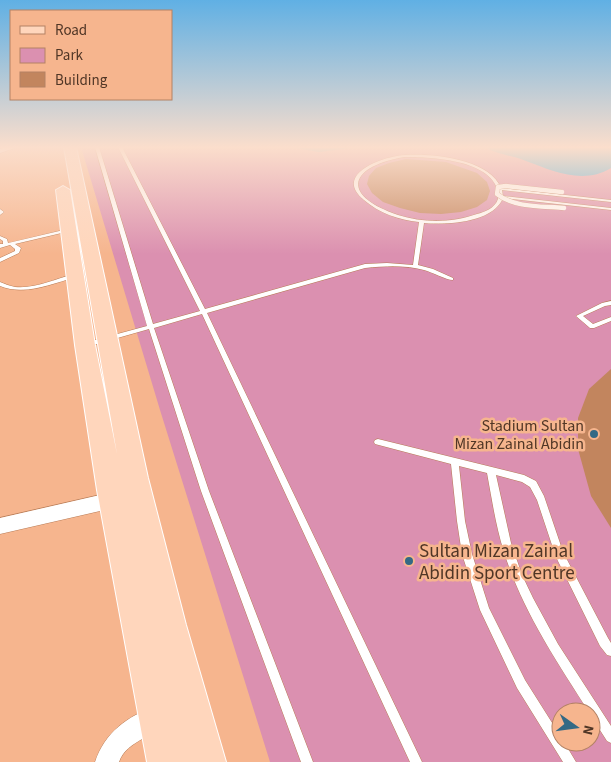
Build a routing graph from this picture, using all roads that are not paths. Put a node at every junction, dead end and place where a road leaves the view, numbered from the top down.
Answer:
1 (66, 183) edge
2 (73, 183) edge
3 (108, 183) edge
4 (138, 183) edge
5 (356, 183) edge
6 (496, 183) edge
7 (501, 189) junction
8 (502, 197) junction
9 (605, 200) junction
10 (611, 201) edge
11 (609, 209) edge
12 (422, 221) junction
13 (77, 228) junction
14 (0, 237) edge
15 (38, 237) junction
16 (6, 245) edge
17 (17, 252) junction
18 (1, 260) edge
19 (415, 266) junction
20 (75, 276) junction
21 (451, 279) dead end
22 (0, 284) edge
23 (611, 303) edge
24 (203, 312) junction
25 (611, 319) edge
26 (151, 327) junction
27 (96, 343) junction
28 (378, 442) dead end
29 (455, 462) junction
30 (491, 471) junction
31 (113, 500) junction
32 (0, 526) edge
33 (611, 651) edge
34 (157, 715) junction
35 (611, 737) edge
36 (107, 762) edge
37 (167, 762) edge
38 (206, 762) edge
39 (307, 762) edge
40 (416, 762) edge
41 (570, 762) edge

1 - 13 main road
2 - 13 main road
3 - 26 lane
4 - 24 lane
5 - 12 lane
6 - 7 lane
7 - 8 lane
7 - 9 lane
8 - 11 lane
8 - 12 lane
9 - 10 lane
9 - 11 lane, bridge
12 - 19 lane
13 - 15 lane
13 - 20 main road
13 - 27 main road
14 - 16 lane
15 - 16 lane
15 - 17 lane
16 - 17 lane
17 - 18 lane
19 - 21 lane
19 - 24 lane
20 - 22 lane
20 - 27 main road
23 - 25 lane
24 - 26 lane
24 - 40 lane
26 - 27 lane
26 - 39 lane
27 - 31 main road
27 - 38 main road
28 - 29 lane
29 - 30 lane
29 - 41 lane
30 - 33 lane
30 - 35 lane
31 - 32 street
31 - 34 main road
34 - 36 street
34 - 37 main road

